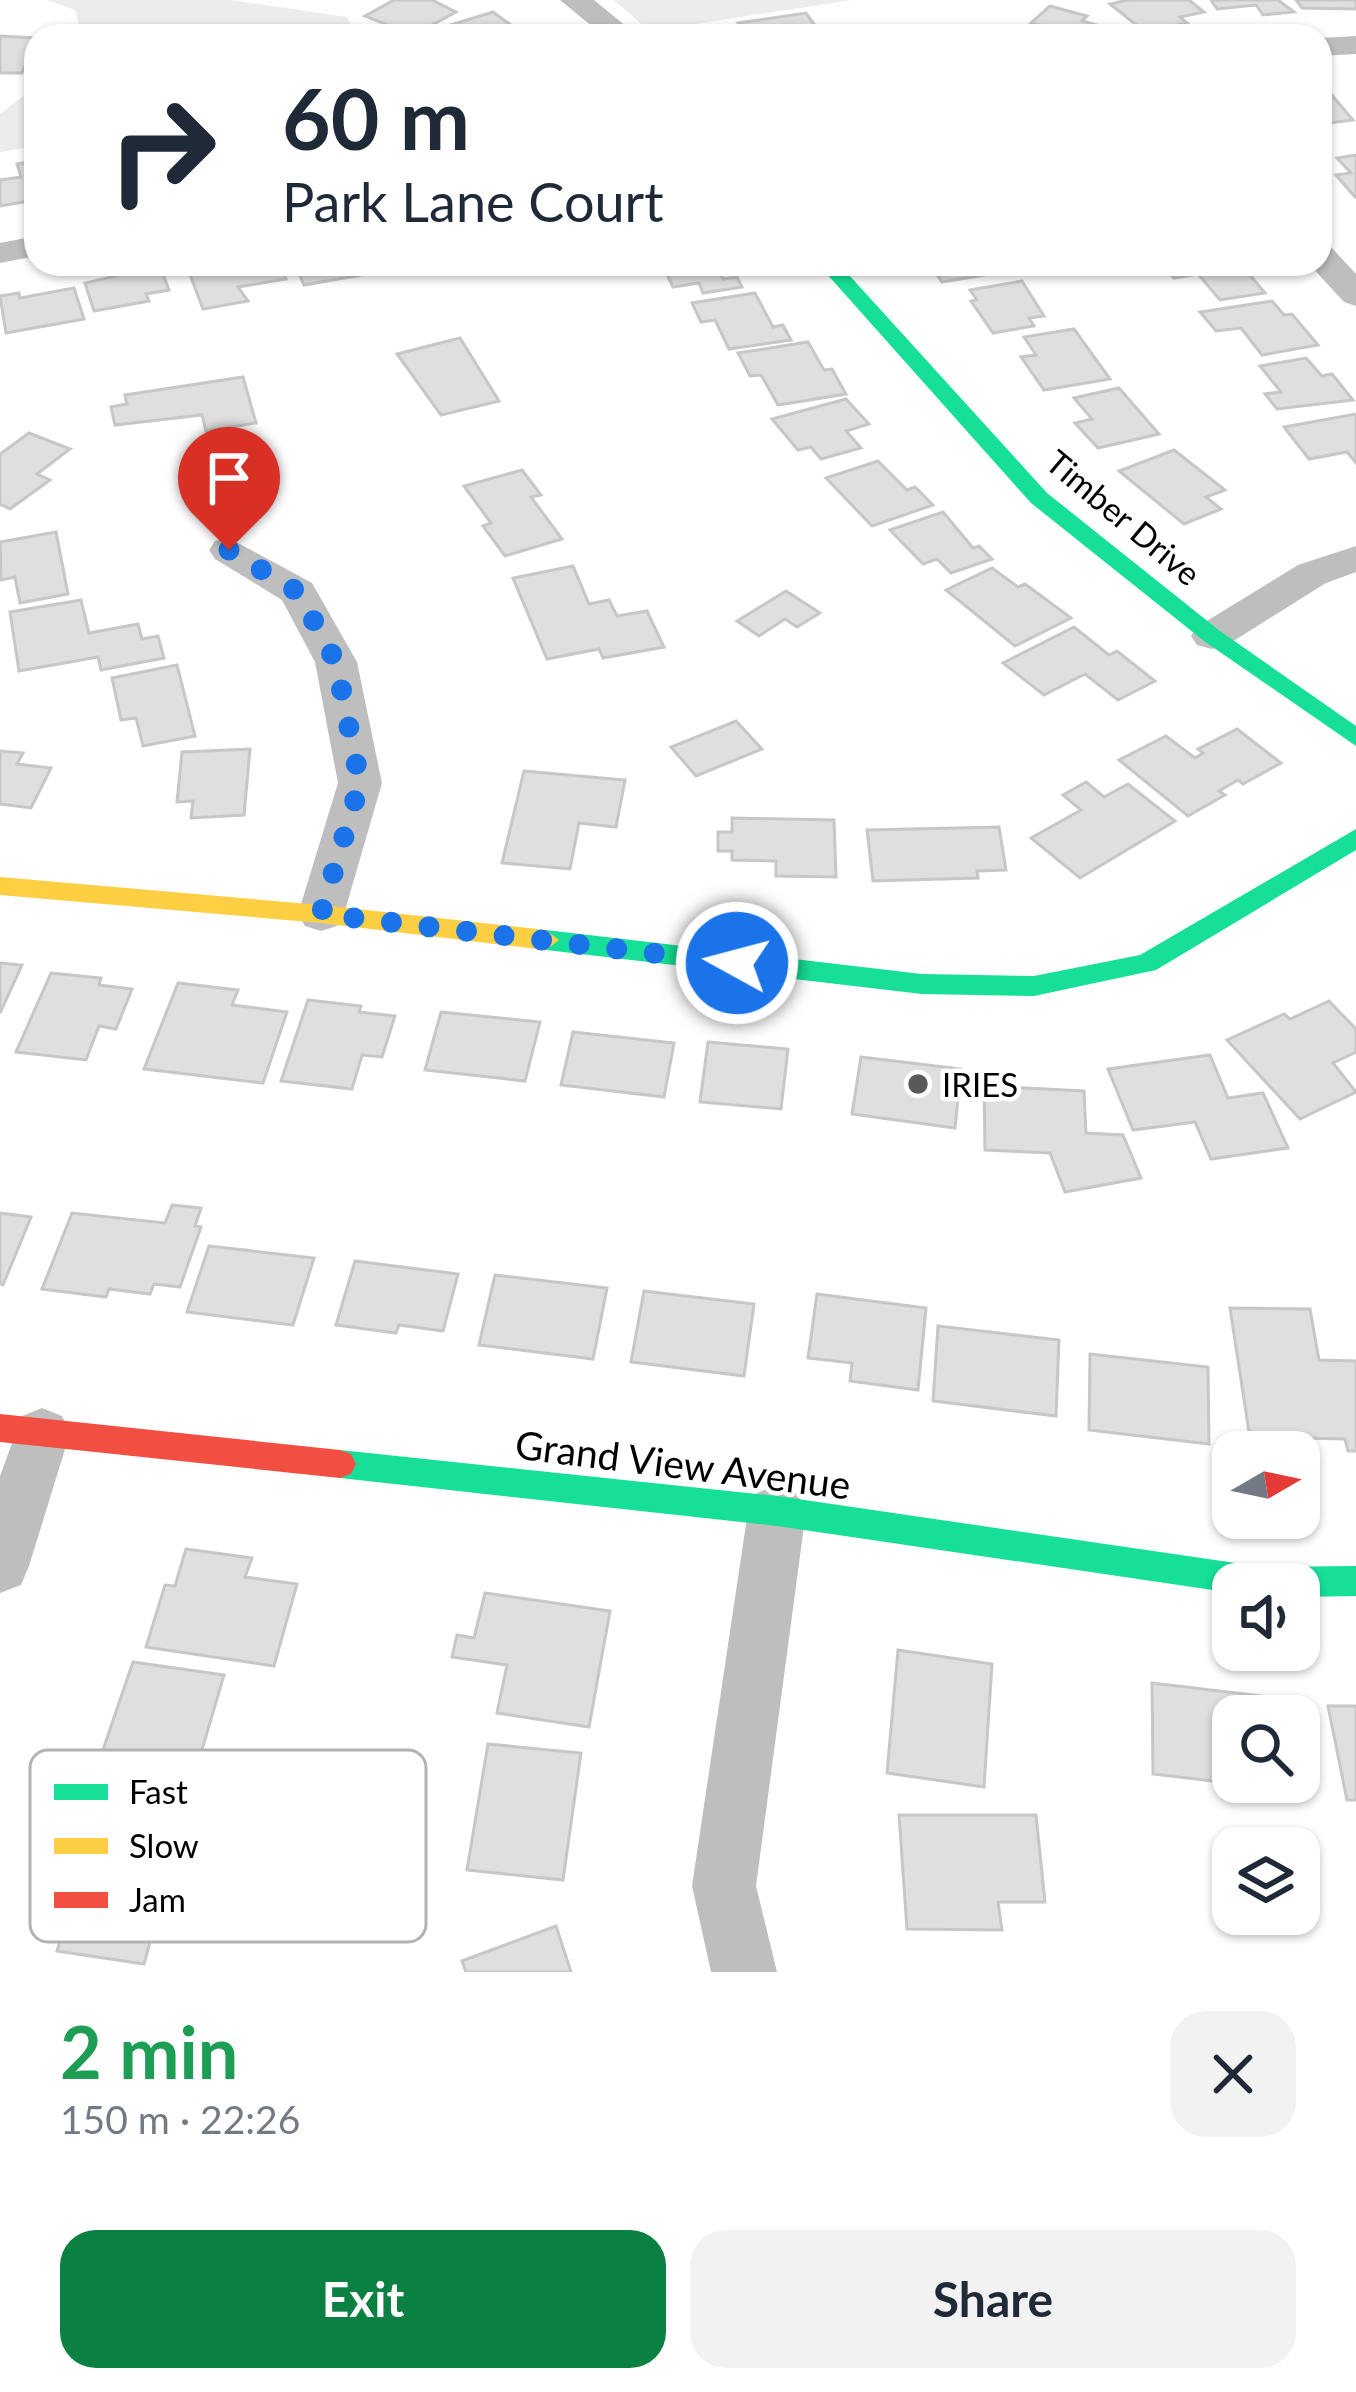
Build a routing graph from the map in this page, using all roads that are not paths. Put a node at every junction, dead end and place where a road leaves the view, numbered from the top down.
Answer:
1 (575, 0) edge
2 (606, 24) edge
3 (1332, 269) edge
4 (839, 276) edge
5 (1356, 295) edge
6 (229, 550) dead end
7 (1356, 558) edge
8 (1212, 636) junction
9 (1356, 738) edge
10 (1356, 838) edge
11 (0, 886) edge
12 (321, 914) junction
13 (21, 1430) edge
14 (777, 1511) junction
15 (0, 1566) edge
16 (1356, 1581) edge
17 (744, 1972) edge

1 - 2 street
3 - 5 street
4 - 8 street, Timber Drive
6 - 12 street
7 - 8 street
8 - 9 street, Timber Drive
10 - 12 street
11 - 12 street
13 - 14 street, Grand View Avenue
13 - 15 street
14 - 16 street, Grand View Avenue
14 - 17 street

